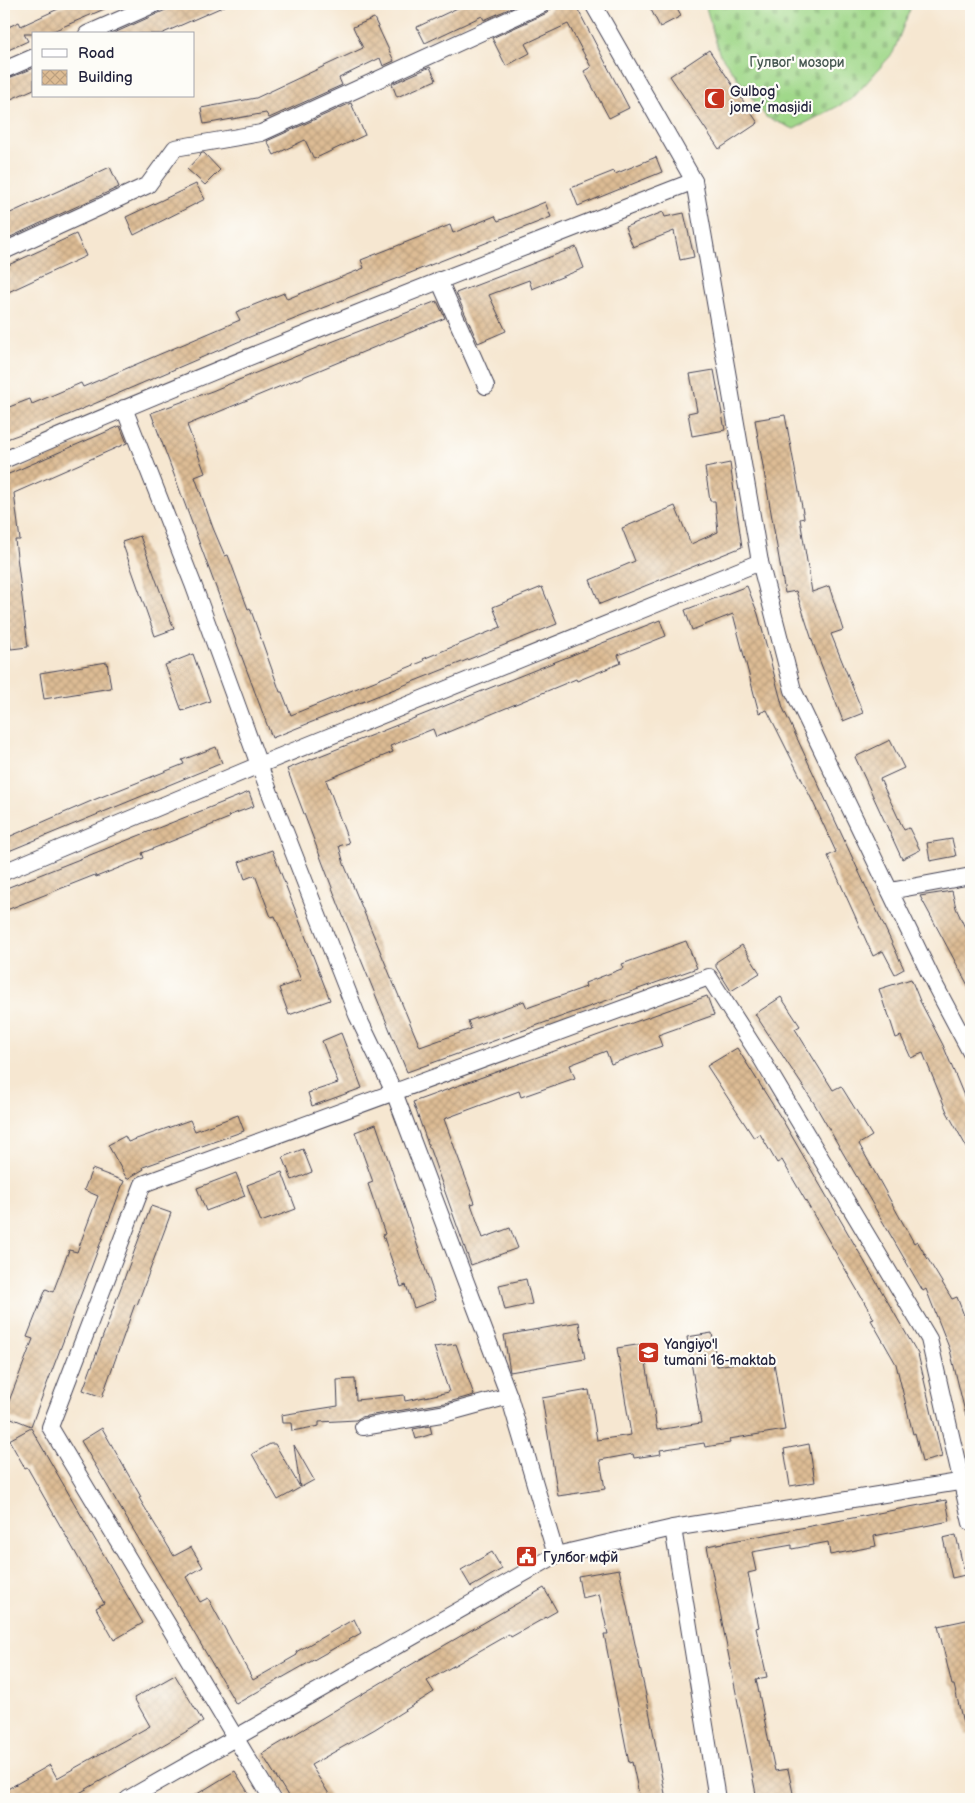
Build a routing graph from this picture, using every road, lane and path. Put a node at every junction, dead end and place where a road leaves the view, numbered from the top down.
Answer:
1 (155, 4) edge
2 (543, 4) edge
3 (593, 4) edge
4 (92, 32) edge
5 (32, 58) edge
6 (4, 70) edge
7 (694, 181) junction
8 (4, 251) edge
9 (439, 280) junction
10 (486, 386) dead end
11 (124, 408) junction
12 (4, 460) edge
13 (760, 562) junction
14 (259, 765) junction
15 (4, 872) edge
16 (971, 876) edge
17 (890, 891) junction
18 (971, 1053) edge
19 (394, 1092) junction
20 (509, 1396) junction
21 (363, 1426) dead end
22 (966, 1481) edge
23 (971, 1523) edge
24 (673, 1528) junction
25 (556, 1555) junction
26 (236, 1738) junction
27 (128, 1799) edge
28 (272, 1799) edge
29 (717, 1799) edge

1 - 4 street
2 - 8 street
3 - 7 street
5 - 6 street
7 - 9 street
7 - 13 street
9 - 10 street
9 - 11 street
11 - 12 street
11 - 14 street
13 - 14 street
13 - 17 street
14 - 15 street
14 - 19 street
16 - 17 street
17 - 18 street
19 - 20 street
19 - 22 street
19 - 26 street
20 - 21 street
20 - 25 street
22 - 23 street
22 - 24 street
24 - 25 street
24 - 29 street
25 - 26 street
26 - 27 street
26 - 28 street

